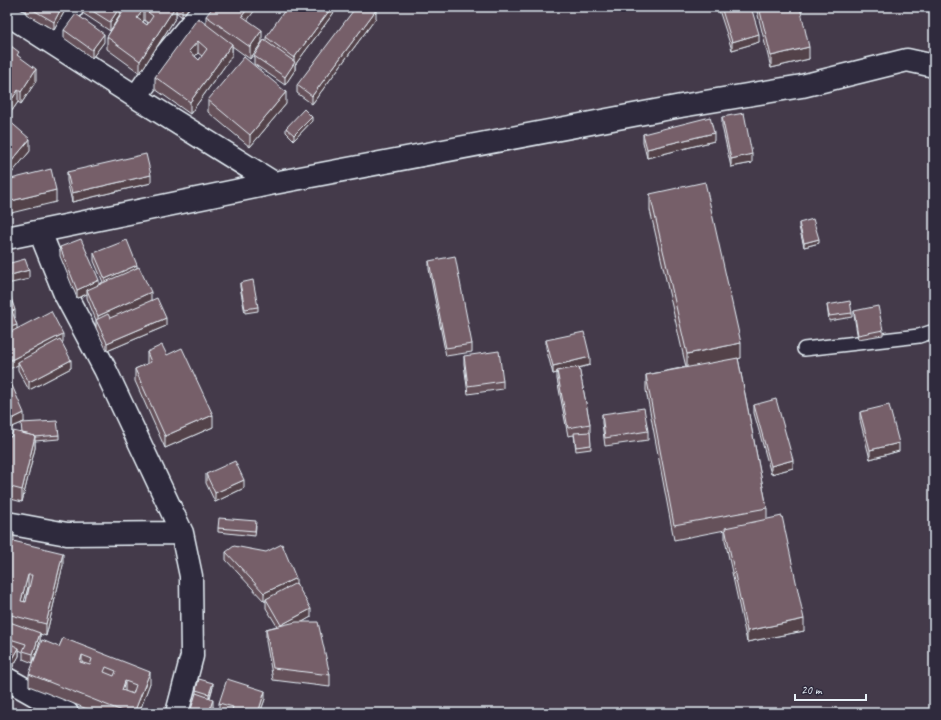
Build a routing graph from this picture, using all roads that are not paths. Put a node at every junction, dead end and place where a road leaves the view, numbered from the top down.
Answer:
1 (74, 7) edge
2 (205, 7) edge
3 (7, 14) edge
4 (51, 42) junction
5 (934, 66) edge
6 (136, 98) junction
7 (274, 183) junction
8 (40, 232) junction
9 (7, 238) edge
10 (934, 331) edge
11 (804, 349) dead end
12 (7, 523) edge
13 (182, 532) junction
14 (7, 679) edge
15 (67, 713) edge
16 (177, 713) edge

1 - 4 street
2 - 6 street
3 - 4 street
4 - 6 street
5 - 7 street
6 - 7 street
7 - 8 street
8 - 9 street
8 - 13 street
10 - 11 lane
12 - 13 street
13 - 16 street
14 - 15 street

